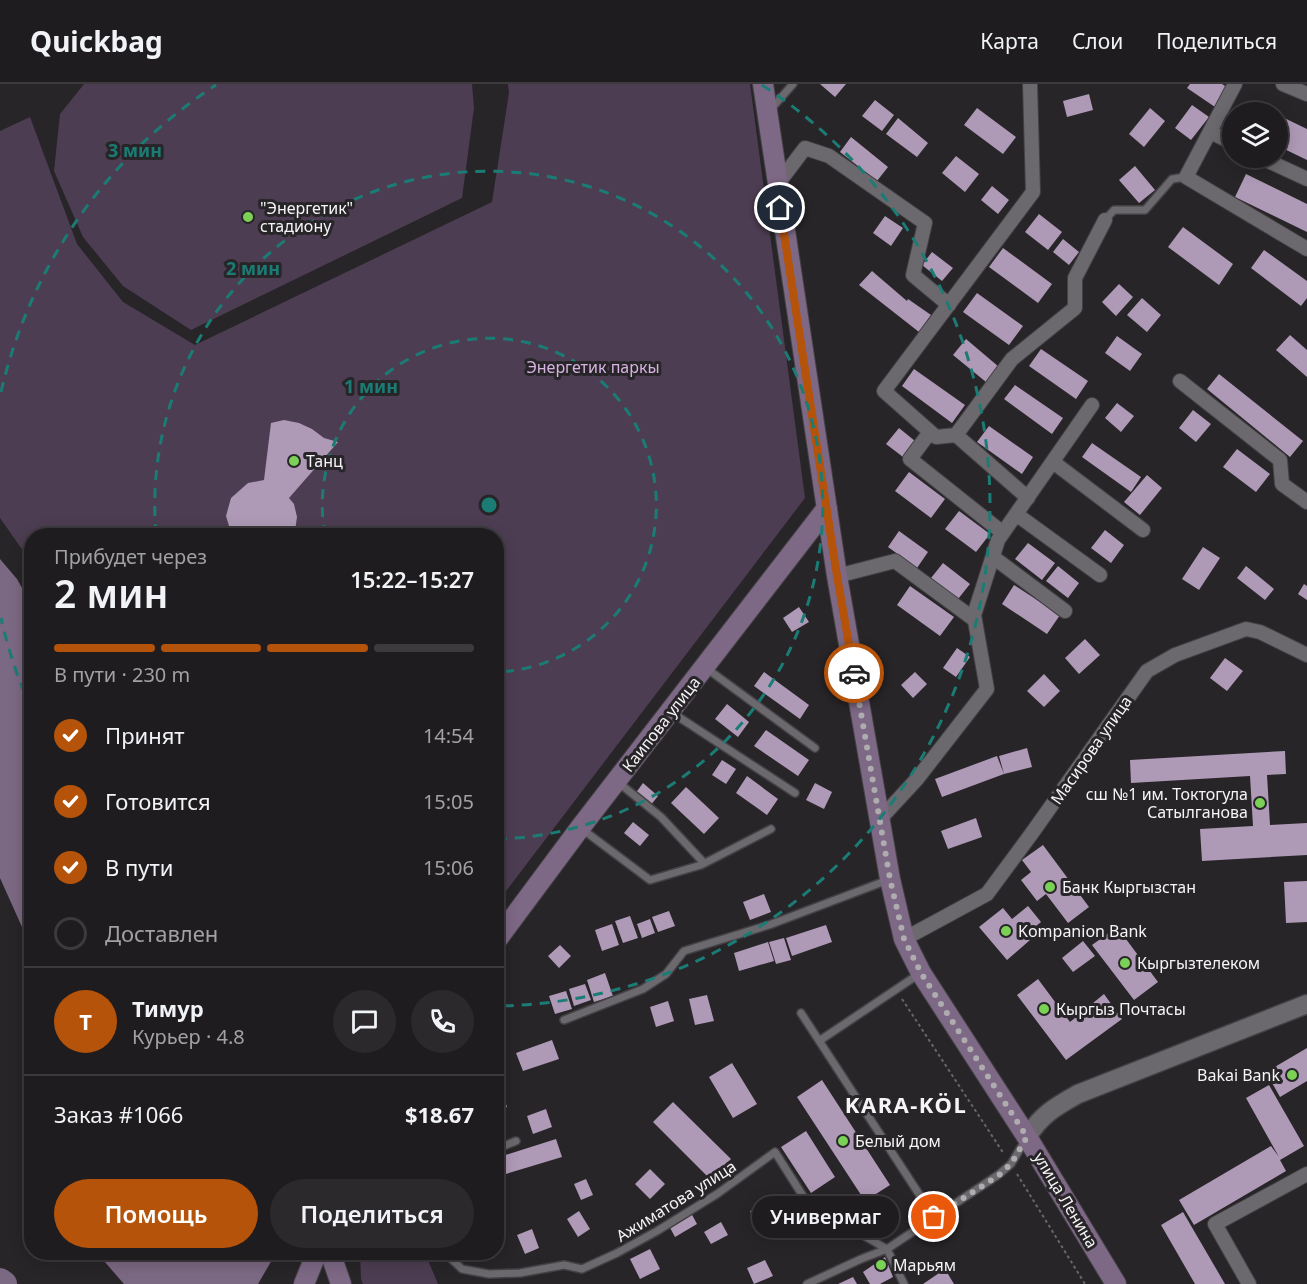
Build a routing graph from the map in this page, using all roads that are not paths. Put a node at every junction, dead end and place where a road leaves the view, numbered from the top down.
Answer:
1 (763, 84) edge
2 (793, 84) edge
3 (1030, 84) edge
4 (1235, 84) edge
5 (1283, 84) edge
6 (1307, 94) edge
7 (767, 113) junction
8 (1210, 132) junction
9 (1222, 138) edge
10 (1283, 168) edge
11 (1186, 177) junction
12 (1307, 179) edge
13 (777, 185) junction
14 (1105, 220) joint
15 (1307, 249) edge
16 (949, 305) junction
17 (1179, 381) dead end
18 (1092, 405) dead end
19 (930, 432) junction
20 (956, 435) junction
21 (1053, 462) junction
22 (1028, 498) junction
23 (1307, 502) edge
24 (827, 508) junction
25 (1016, 514) junction
26 (1143, 530) dead end
27 (1003, 533) junction
28 (993, 558) junction
29 (1100, 575) dead end
30 (837, 576) junction
31 (1065, 611) dead end
32 (975, 620) junction
33 (1307, 655) edge
34 (705, 667) junction
35 (671, 712) junction
36 (815, 748) dead end
37 (617, 781) junction
38 (795, 793) dead end
39 (880, 819) junction
40 (580, 828) junction
41 (771, 829) dead end
42 (704, 863) junction
43 (890, 879) junction
44 (504, 930) edge
45 (904, 939) junction
46 (921, 973) junction
47 (1307, 1004) edge
48 (801, 1012) dead end
49 (564, 1020) dead end
50 (819, 1041) junction
51 (1027, 1137) junction
52 (516, 1141) dead end
53 (504, 1146) edge
54 (1307, 1174) edge
55 (934, 1217) junction
56 (887, 1250) junction
57 (314, 1260) edge
58 (333, 1260) edge
59 (452, 1260) edge
60 (304, 1284) edge
61 (315, 1284) edge
62 (330, 1284) edge
63 (341, 1284) edge
64 (807, 1284) edge
65 (904, 1284) edge
66 (1116, 1284) edge
67 (1249, 1284) edge

1 - 7 main road, улица Ленина
2 - 7 lane
3 - 16 street
4 - 8 street
5 - 6 street
7 - 13 main road, улица Ленина
8 - 9 street
8 - 11 street
10 - 12 street
11 - 14 lane
11 - 15 street
13 - 16 street
13 - 24 main road, улица Ленина
14 - 20 street
16 - 19 street
17 - 23 street
18 - 21 street
19 - 20 street
19 - 27 street
20 - 22 street
21 - 22 street
21 - 26 street
22 - 25 street
24 - 30 main road, улица Ленина
24 - 34 main road, Каипова улица
25 - 27 street
25 - 29 street
27 - 28 street
28 - 31 street
28 - 32 street
30 - 32 street
30 - 39 main road, улица Ленина
32 - 39 street
33 - 45 street, Масирова улица
34 - 35 main road, Каипова улица
34 - 36 lane
35 - 37 main road, Каипова улица
35 - 38 lane
37 - 40 main road, Каипова улица
37 - 42 lane
39 - 43 main road, улица Ленина
40 - 42 lane
40 - 44 main road, Каипова улица
41 - 42 lane
43 - 45 main road, улица Ленина
43 - 49 lane
45 - 46 main road, улица Ленина
46 - 50 lane
46 - 51 main road, улица Ленина
47 - 51 street
48 - 50 lane
50 - 55 lane
51 - 55 lane
51 - 66 main road, улица Ленина
52 - 53 lane
54 - 67 street
55 - 56 lane
56 - 59 lane, Ажиматова улица
56 - 64 lane
56 - 65 lane
57 - 60 main road
58 - 63 main road
61 - 62 main road

